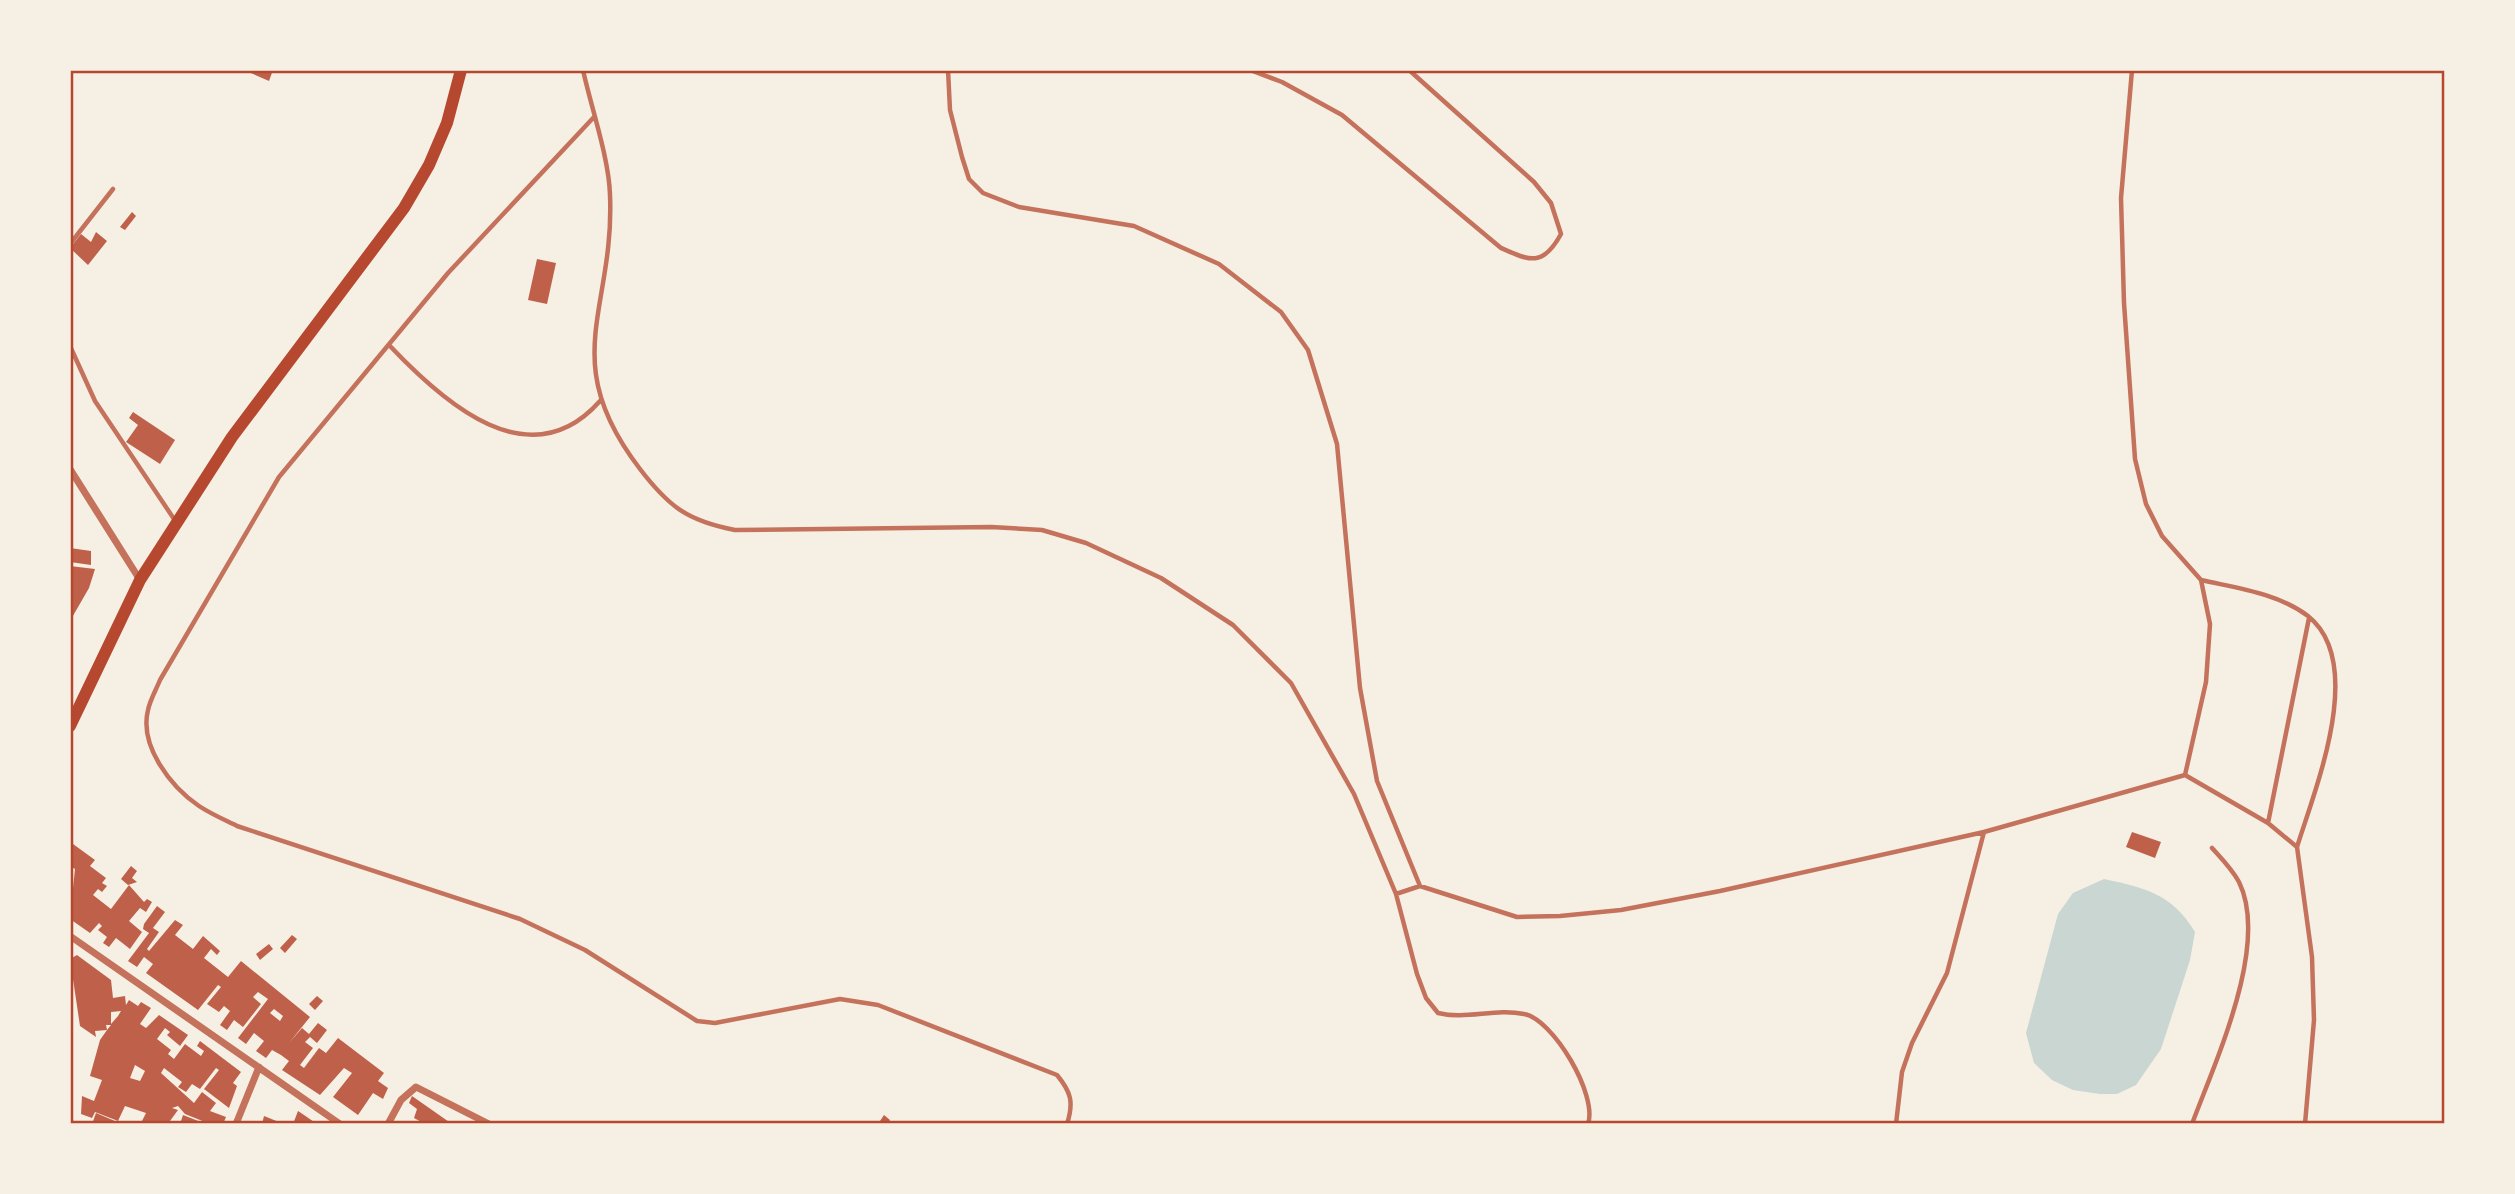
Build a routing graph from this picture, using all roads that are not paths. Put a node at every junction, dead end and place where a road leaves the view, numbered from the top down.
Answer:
1 (461, 70) edge
2 (583, 70) edge
3 (948, 70) edge
4 (1250, 70) edge
5 (1409, 70) edge
6 (2132, 70) edge
7 (594, 117) junction
8 (113, 189) dead end
9 (70, 244) edge
10 (70, 346) edge
11 (390, 346) junction
12 (600, 401) junction
13 (70, 470) edge
14 (177, 523) junction
15 (140, 580) junction
16 (2201, 580) junction
17 (2310, 618) junction
18 (70, 726) edge
19 (2185, 775) junction
20 (2268, 823) junction
21 (1984, 832) junction
22 (2297, 847) junction
23 (2212, 848) dead end
24 (1420, 886) junction
25 (1396, 894) junction
26 (70, 936) edge
27 (259, 1068) junction
28 (236, 1124) edge
29 (340, 1124) edge
30 (388, 1124) edge
31 (489, 1124) edge
32 (1067, 1124) edge
33 (1588, 1124) edge
34 (1896, 1124) edge
35 (2192, 1124) edge
36 (2305, 1124) edge

1 - 14 main road
2 - 7 lane
3 - 24 lane
4 - 5 lane
6 - 16 lane
7 - 11 lane
7 - 12 lane
8 - 9 lane
10 - 14 lane
11 - 12 lane
11 - 32 lane
12 - 25 lane
13 - 15 street
14 - 15 main road
15 - 18 main road
16 - 17 lane
16 - 19 lane
17 - 20 lane
17 - 22 lane
19 - 20 lane
19 - 21 lane
20 - 22 lane
21 - 24 lane
21 - 34 lane
22 - 36 lane
23 - 35 lane
24 - 25 lane
25 - 33 lane
26 - 27 street
27 - 28 street
27 - 29 street
30 - 31 street

